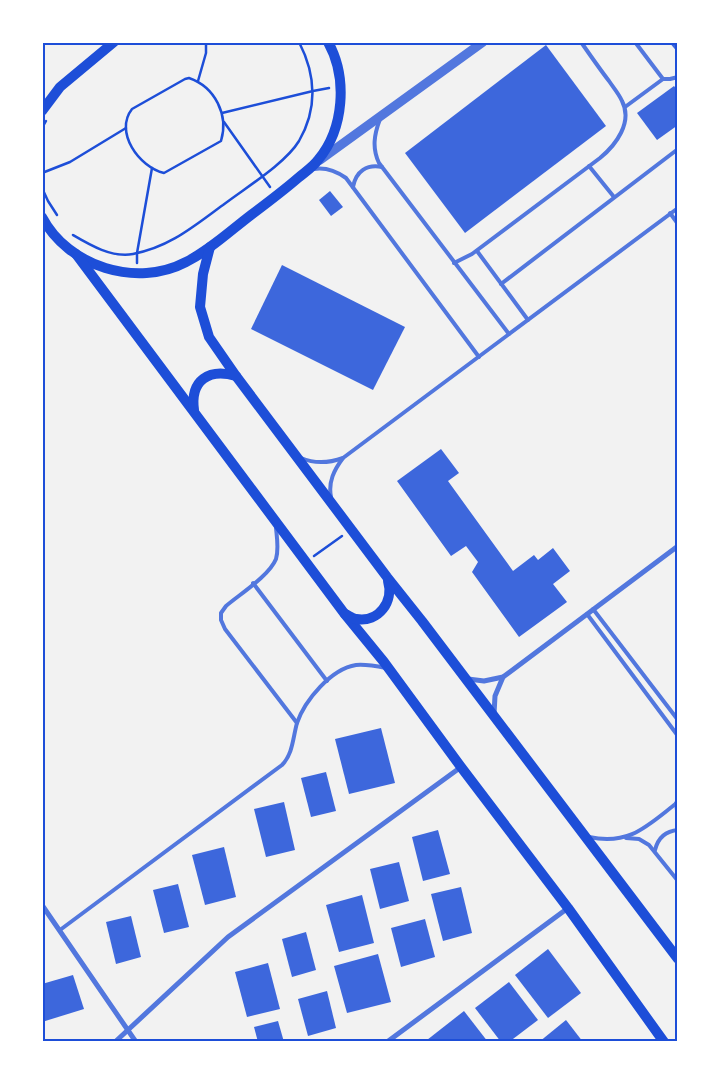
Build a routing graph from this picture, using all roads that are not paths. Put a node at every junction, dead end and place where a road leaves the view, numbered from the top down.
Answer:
1 (114, 42) edge
2 (328, 42) edge
3 (483, 42) edge
4 (581, 42) edge
5 (635, 42) edge
6 (678, 77) edge
7 (663, 79) junction
8 (60, 87) junction
9 (42, 100) edge
10 (624, 107) junction
11 (42, 111) edge
12 (380, 116) junction
13 (678, 149) edge
14 (318, 161) junction
15 (589, 166) junction
16 (382, 167) junction
17 (307, 171) junction
18 (353, 187) junction
19 (614, 197) junction
20 (678, 208) edge
21 (670, 213) junction
22 (42, 217) edge
23 (678, 224) edge
24 (42, 232) edge
25 (55, 236) junction
26 (210, 247) junction
27 (477, 251) junction
28 (76, 254) junction
29 (454, 263) junction
30 (501, 284) junction
31 (528, 320) junction
32 (509, 334) junction
33 (478, 357) junction
34 (236, 376) junction
35 (195, 413) junction
36 (297, 457) junction
37 (343, 458) junction
38 (332, 502) junction
39 (275, 521) junction
40 (678, 546) edge
41 (387, 577) junction
42 (253, 584) junction
43 (593, 609) junction
44 (344, 613) junction
45 (587, 614) junction
46 (388, 668) junction
47 (503, 676) junction
48 (465, 678) junction
49 (327, 681) junction
50 (495, 717) junction
51 (678, 720) edge
52 (297, 723) junction
53 (678, 736) edge
54 (461, 767) junction
55 (677, 802) edge
56 (678, 818) edge
57 (678, 830) edge
58 (585, 836) junction
59 (625, 838) junction
60 (655, 850) junction
61 (678, 881) edge
62 (42, 905) edge
63 (568, 908) junction
64 (60, 930) junction
65 (678, 958) edge
66 (129, 1030) junction
67 (663, 1041) edge
68 (115, 1042) edge
69 (136, 1042) edge
70 (387, 1042) edge

1 - 8 main road
2 - 14 main road
3 - 12 street
4 - 10 lane
5 - 7 lane
6 - 7 lane
7 - 10 lane
8 - 9 street
8 - 11 main road
10 - 15 lane
12 - 14 street
12 - 16 lane
13 - 19 lane
14 - 17 main road
15 - 19 lane
15 - 27 lane
16 - 18 lane
16 - 29 lane
17 - 18 lane
17 - 26 main road
18 - 33 lane
19 - 30 lane
20 - 21 lane
21 - 23 lane
21 - 31 lane
22 - 25 main road
24 - 25 street
25 - 28 main road
26 - 28 main road
26 - 34 main road
27 - 29 lane
27 - 30 lane
28 - 35 main road
29 - 32 lane
30 - 31 lane
31 - 32 lane
32 - 33 lane
33 - 37 lane
34 - 35 main road
34 - 36 main road
35 - 39 main road
36 - 37 lane
36 - 38 main road
37 - 38 lane
38 - 41 main road
39 - 42 lane
39 - 44 main road
40 - 43 street
41 - 44 main road
41 - 48 main road
42 - 49 lane
42 - 52 lane
43 - 45 street
43 - 51 lane
44 - 46 main road
45 - 47 street
45 - 53 lane
46 - 49 lane
46 - 54 main road
47 - 48 street
47 - 50 street
48 - 50 main road
49 - 52 lane
50 - 58 main road
52 - 64 lane
54 - 63 main road
54 - 66 street
55 - 56 lane
55 - 59 lane
57 - 60 lane
58 - 59 lane
58 - 65 main road
59 - 60 lane
60 - 61 lane
62 - 64 street
63 - 67 main road
63 - 70 street
64 - 66 street
66 - 68 street
66 - 69 street

